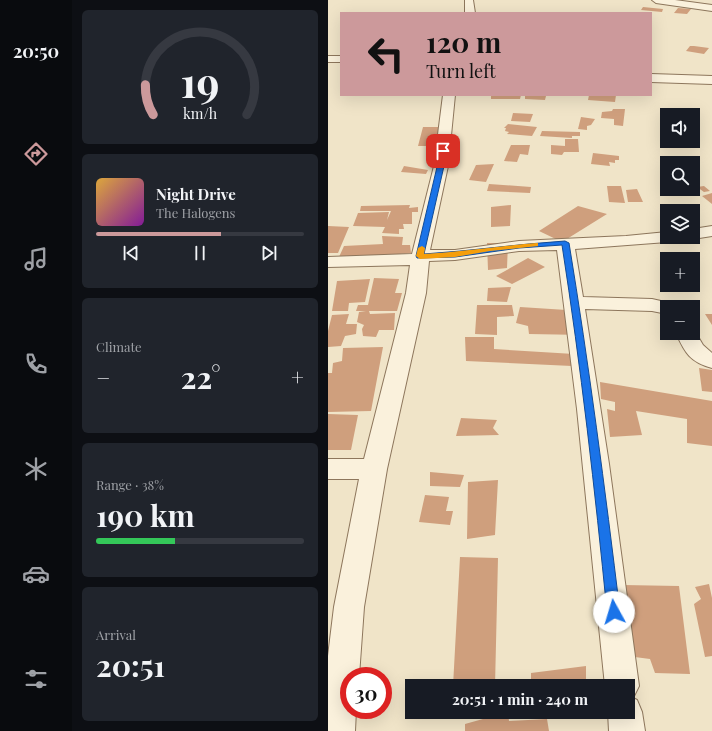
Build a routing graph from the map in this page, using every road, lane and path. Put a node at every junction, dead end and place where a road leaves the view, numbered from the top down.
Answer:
1 (469, 0) edge
2 (656, 0) edge
3 (712, 8) edge
4 (470, 12) edge
5 (328, 59) edge
6 (340, 59) edge
7 (652, 78) edge
8 (712, 80) edge
9 (449, 96) edge
10 (712, 231) edge
11 (700, 233) edge
12 (660, 238) edge
13 (565, 243) junction
14 (420, 258) junction
15 (328, 262) edge
16 (575, 303) junction
17 (660, 307) edge
18 (689, 340) edge
19 (712, 361) edge
20 (328, 469) edge
21 (374, 469) junction
22 (621, 679) edge
23 (626, 719) edge
24 (337, 731) edge
25 (627, 731) edge

1 - 4 street
2 - 3 street
5 - 6 street
7 - 8 street
9 - 14 street
10 - 11 street
12 - 13 street
13 - 14 street
13 - 16 street
14 - 15 street
14 - 21 street
16 - 17 street
16 - 22 street
18 - 19 street
20 - 21 street
21 - 24 street
23 - 25 street

